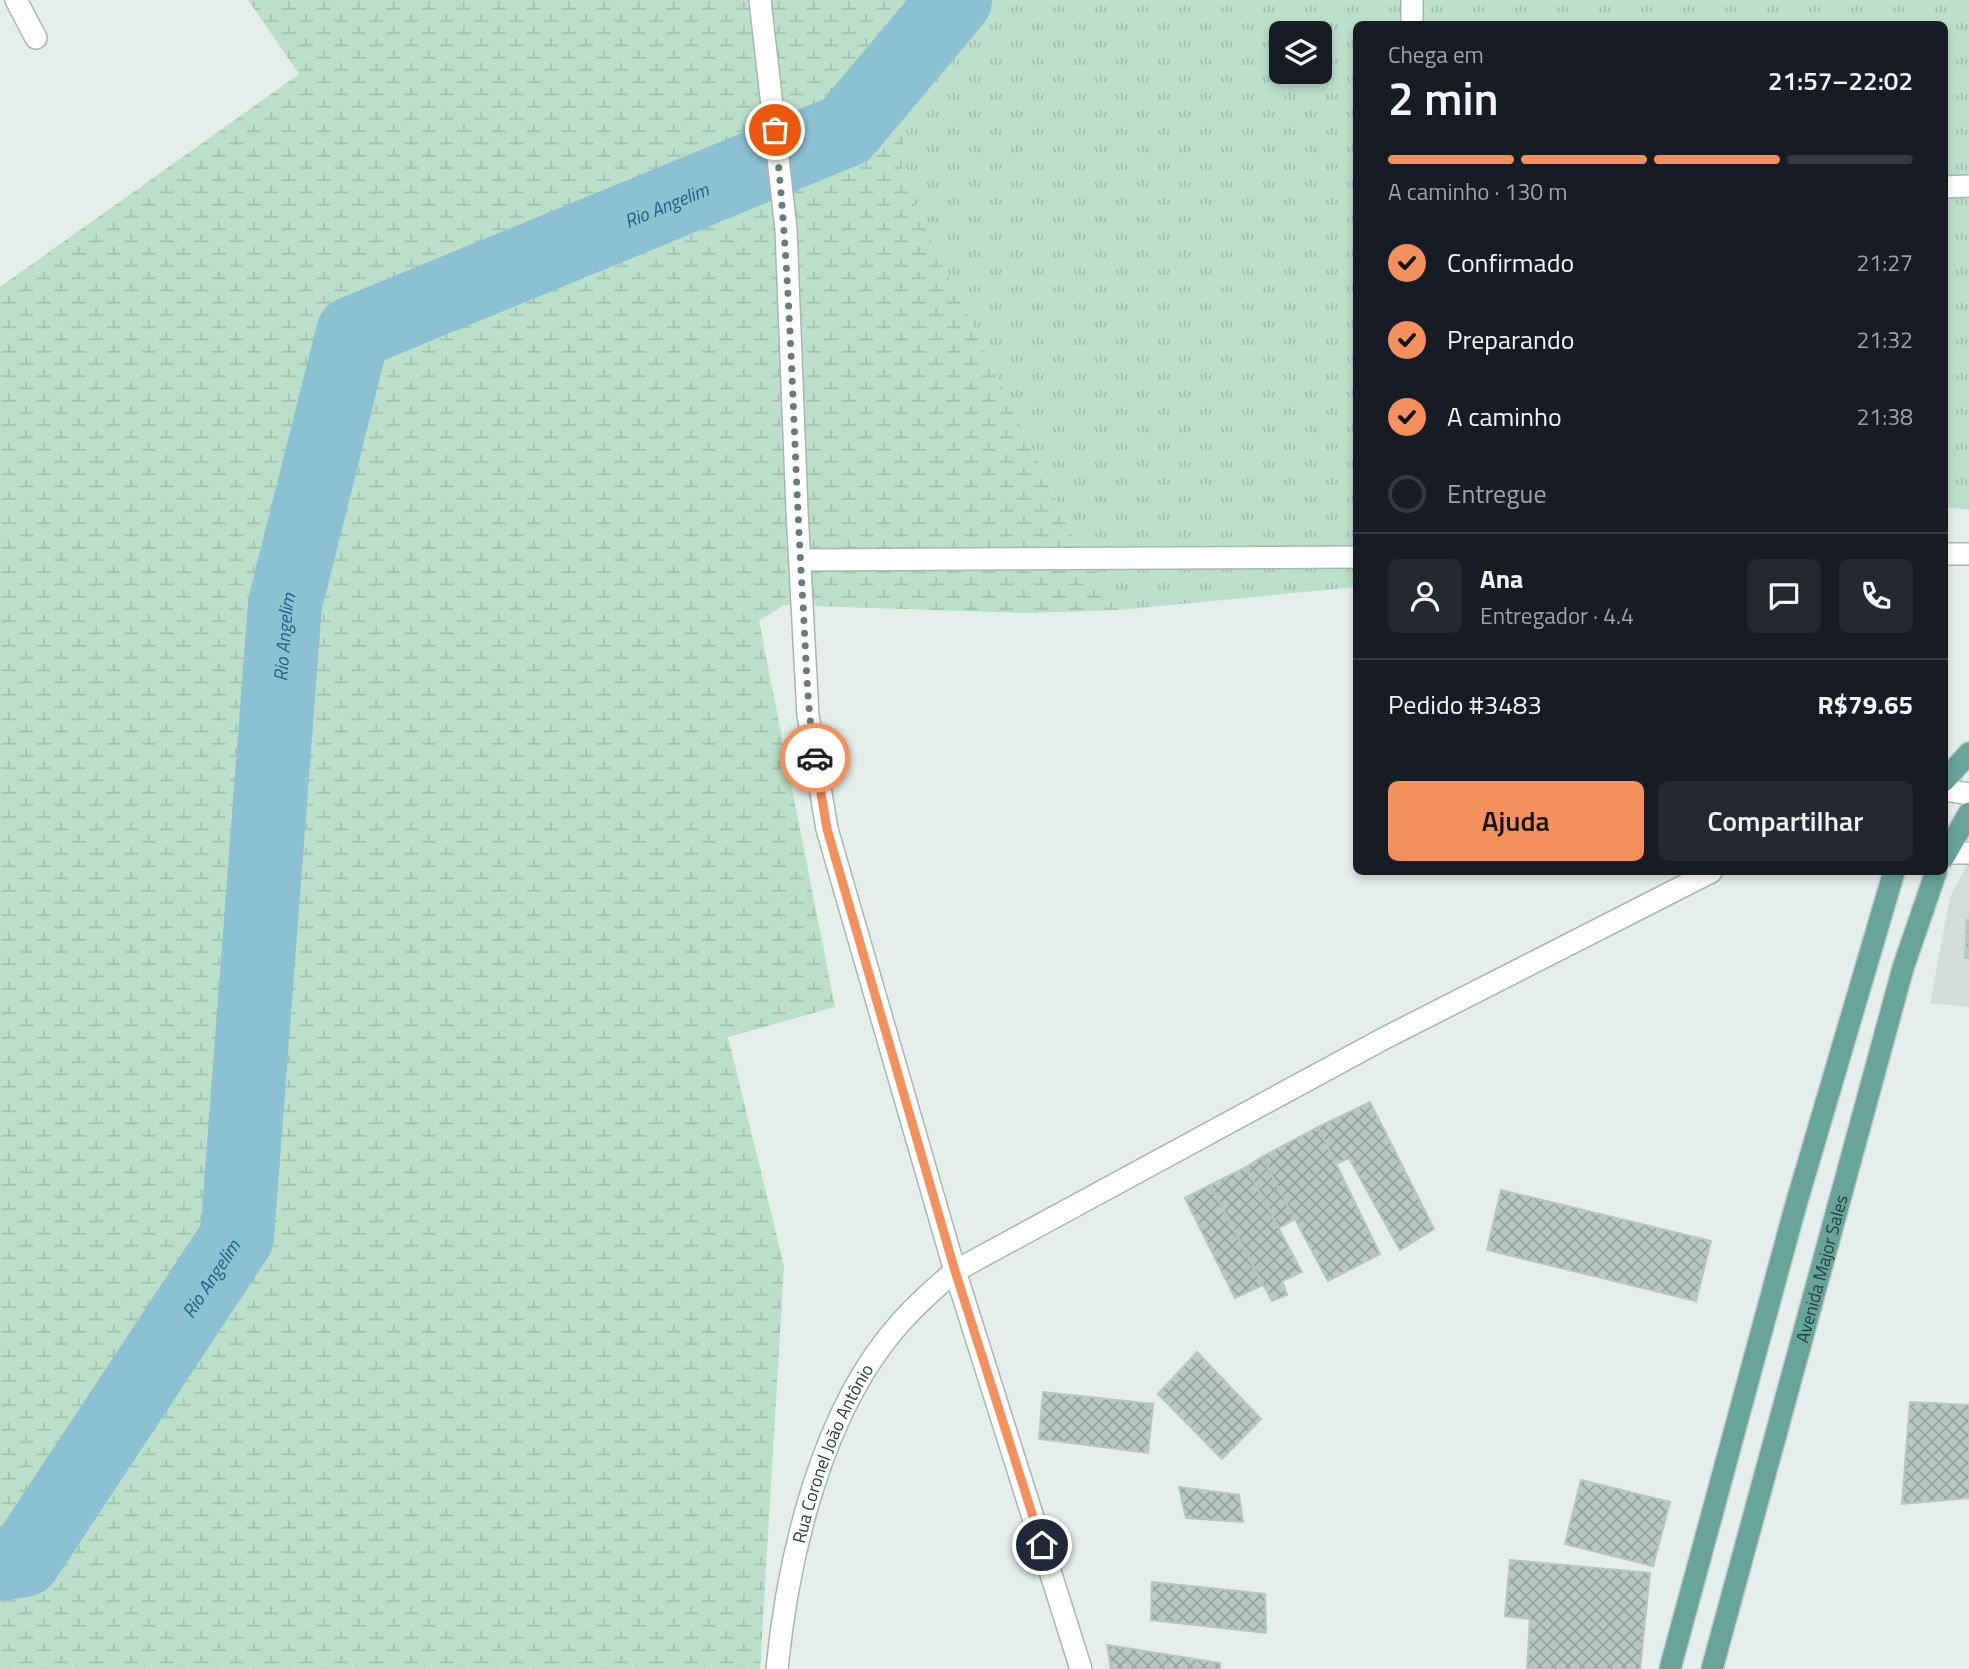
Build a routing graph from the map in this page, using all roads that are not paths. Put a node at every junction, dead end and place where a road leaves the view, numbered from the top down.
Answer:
1 (16, 0) edge
2 (760, 0) edge
3 (1412, 0) edge
4 (1412, 21) edge
5 (36, 38) dead end
6 (1969, 186) edge
7 (1948, 187) edge
8 (1948, 554) edge
9 (1969, 554) edge
10 (1353, 557) edge
11 (800, 560) junction
12 (1969, 753) edge
13 (1948, 777) edge
14 (1948, 791) edge
15 (1969, 794) edge
16 (1969, 813) edge
17 (1948, 850) edge
18 (1969, 853) edge
19 (1948, 859) edge
20 (1705, 875) edge
21 (1893, 875) edge
22 (1937, 875) edge
23 (955, 1271) junction
24 (777, 1669) edge
25 (1081, 1669) edge
26 (1670, 1669) edge
27 (1712, 1669) edge

1 - 5 street
2 - 11 street
3 - 4 street
6 - 7 street
8 - 9 street
10 - 11 street
11 - 23 street
12 - 13 main road
14 - 15 street
16 - 17 main road, Avenida Major Sales
18 - 19 street
20 - 23 street, Rua Coronel João Antônio
21 - 26 main road
22 - 27 main road, Avenida Major Sales
23 - 24 street, Rua Coronel João Antônio
23 - 25 street

